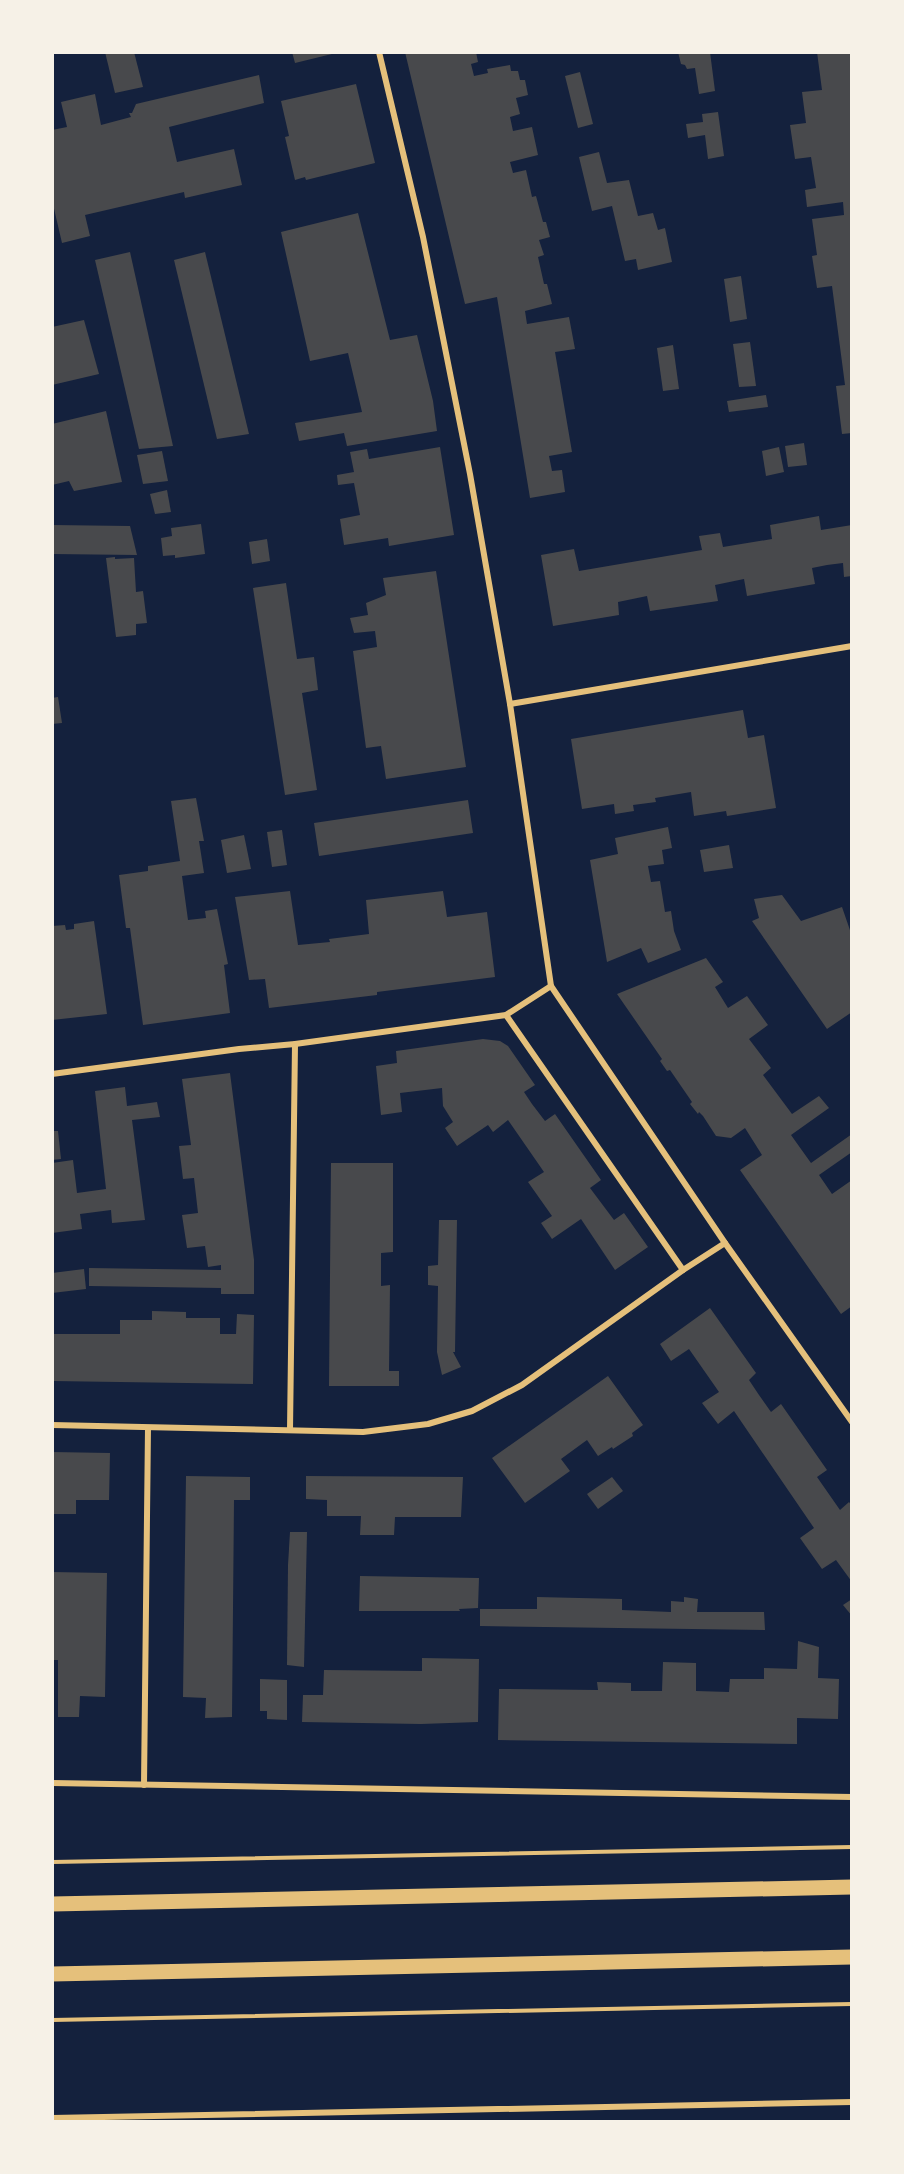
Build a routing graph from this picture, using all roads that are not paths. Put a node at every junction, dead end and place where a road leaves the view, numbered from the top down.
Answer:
1 (379, 52) edge
2 (852, 646) edge
3 (510, 704) junction
4 (550, 986) junction
5 (506, 1015) junction
6 (295, 1044) junction
7 (52, 1074) edge
8 (725, 1243) junction
9 (683, 1270) junction
10 (852, 1422) edge
11 (52, 1425) edge
12 (148, 1428) junction
13 (290, 1431) junction
14 (52, 1783) edge
15 (144, 1785) junction
16 (852, 1797) edge
17 (852, 1887) edge
18 (52, 1904) edge
19 (852, 1957) edge
20 (52, 1974) edge
21 (852, 2102) edge
22 (52, 2118) edge

1 - 3 street
2 - 3 street
3 - 4 street
4 - 5 street
4 - 8 street
5 - 6 street
5 - 9 street
6 - 7 street
6 - 13 street
8 - 9 street
8 - 10 street
9 - 13 street
11 - 12 street
12 - 13 street
12 - 15 street
14 - 15 street
15 - 16 street
17 - 18 main road
19 - 20 main road
21 - 22 street

